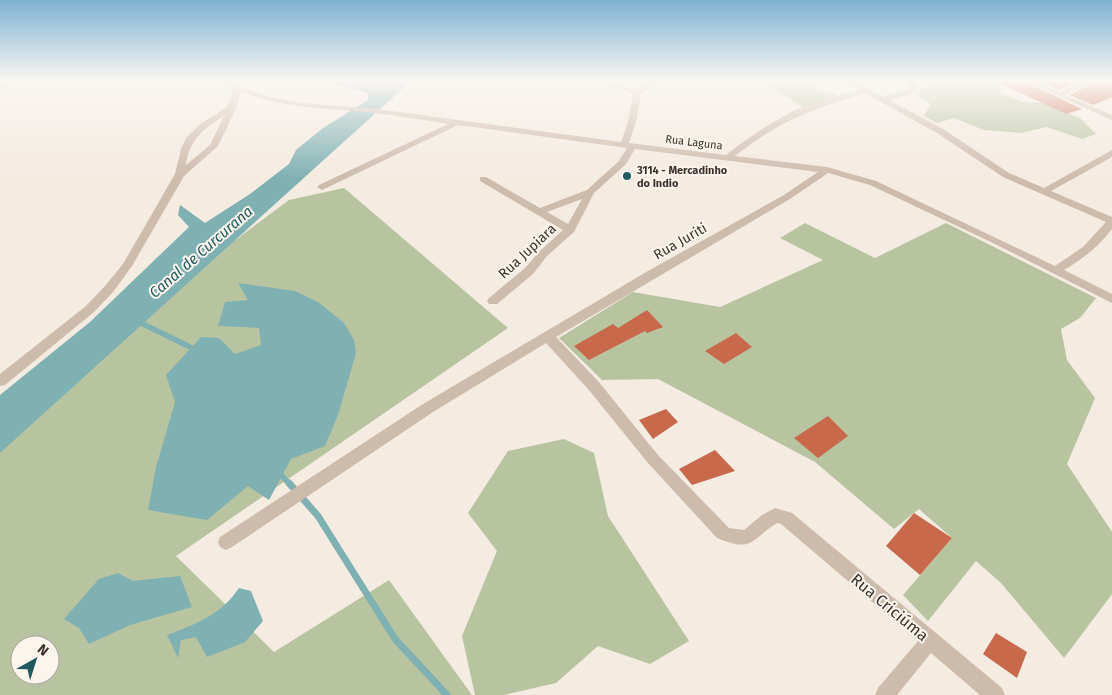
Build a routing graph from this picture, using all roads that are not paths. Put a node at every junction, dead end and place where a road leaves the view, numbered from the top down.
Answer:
1 (222, 113) edge
2 (229, 113) edge
3 (397, 113) edge
4 (633, 113) edge
5 (798, 113) edge
6 (907, 113) edge
7 (456, 123) junction
8 (628, 145) junction
9 (1112, 153) edge
10 (727, 158) junction
11 (827, 170) junction
12 (180, 174) junction
13 (482, 179) dead end
14 (322, 187) dead end
15 (590, 192) junction
16 (1042, 192) junction
17 (539, 212) junction
18 (1112, 222) edge
19 (570, 230) junction
20 (1056, 270) junction
21 (1112, 299) edge
22 (493, 301) dead end
23 (547, 336) junction
24 (0, 381) edge
25 (226, 542) dead end
26 (930, 640) junction
27 (885, 695) edge
28 (995, 695) edge

1 - 12 street
2 - 12 street
3 - 7 street, Rua Laguna
4 - 8 street, Rua Jupiara
5 - 10 street
6 - 16 street
7 - 8 street, Rua Laguna
7 - 14 street
8 - 10 street, Rua Laguna
8 - 15 street, Rua Jupiara
9 - 16 street
10 - 11 street, Rua Laguna
11 - 20 street, Rua Laguna
11 - 23 street, Rua Juriti
12 - 24 street
13 - 17 street
15 - 17 street, Rua Jupiara
15 - 19 street, Rua Jupiara
16 - 18 street
17 - 19 street
18 - 20 street
19 - 22 street, Rua Jupiara
20 - 21 street, Rua Laguna
23 - 25 street, Rua Juriti
23 - 26 street, Rua Criciúma
26 - 27 street
26 - 28 street, Rua Criciúma

